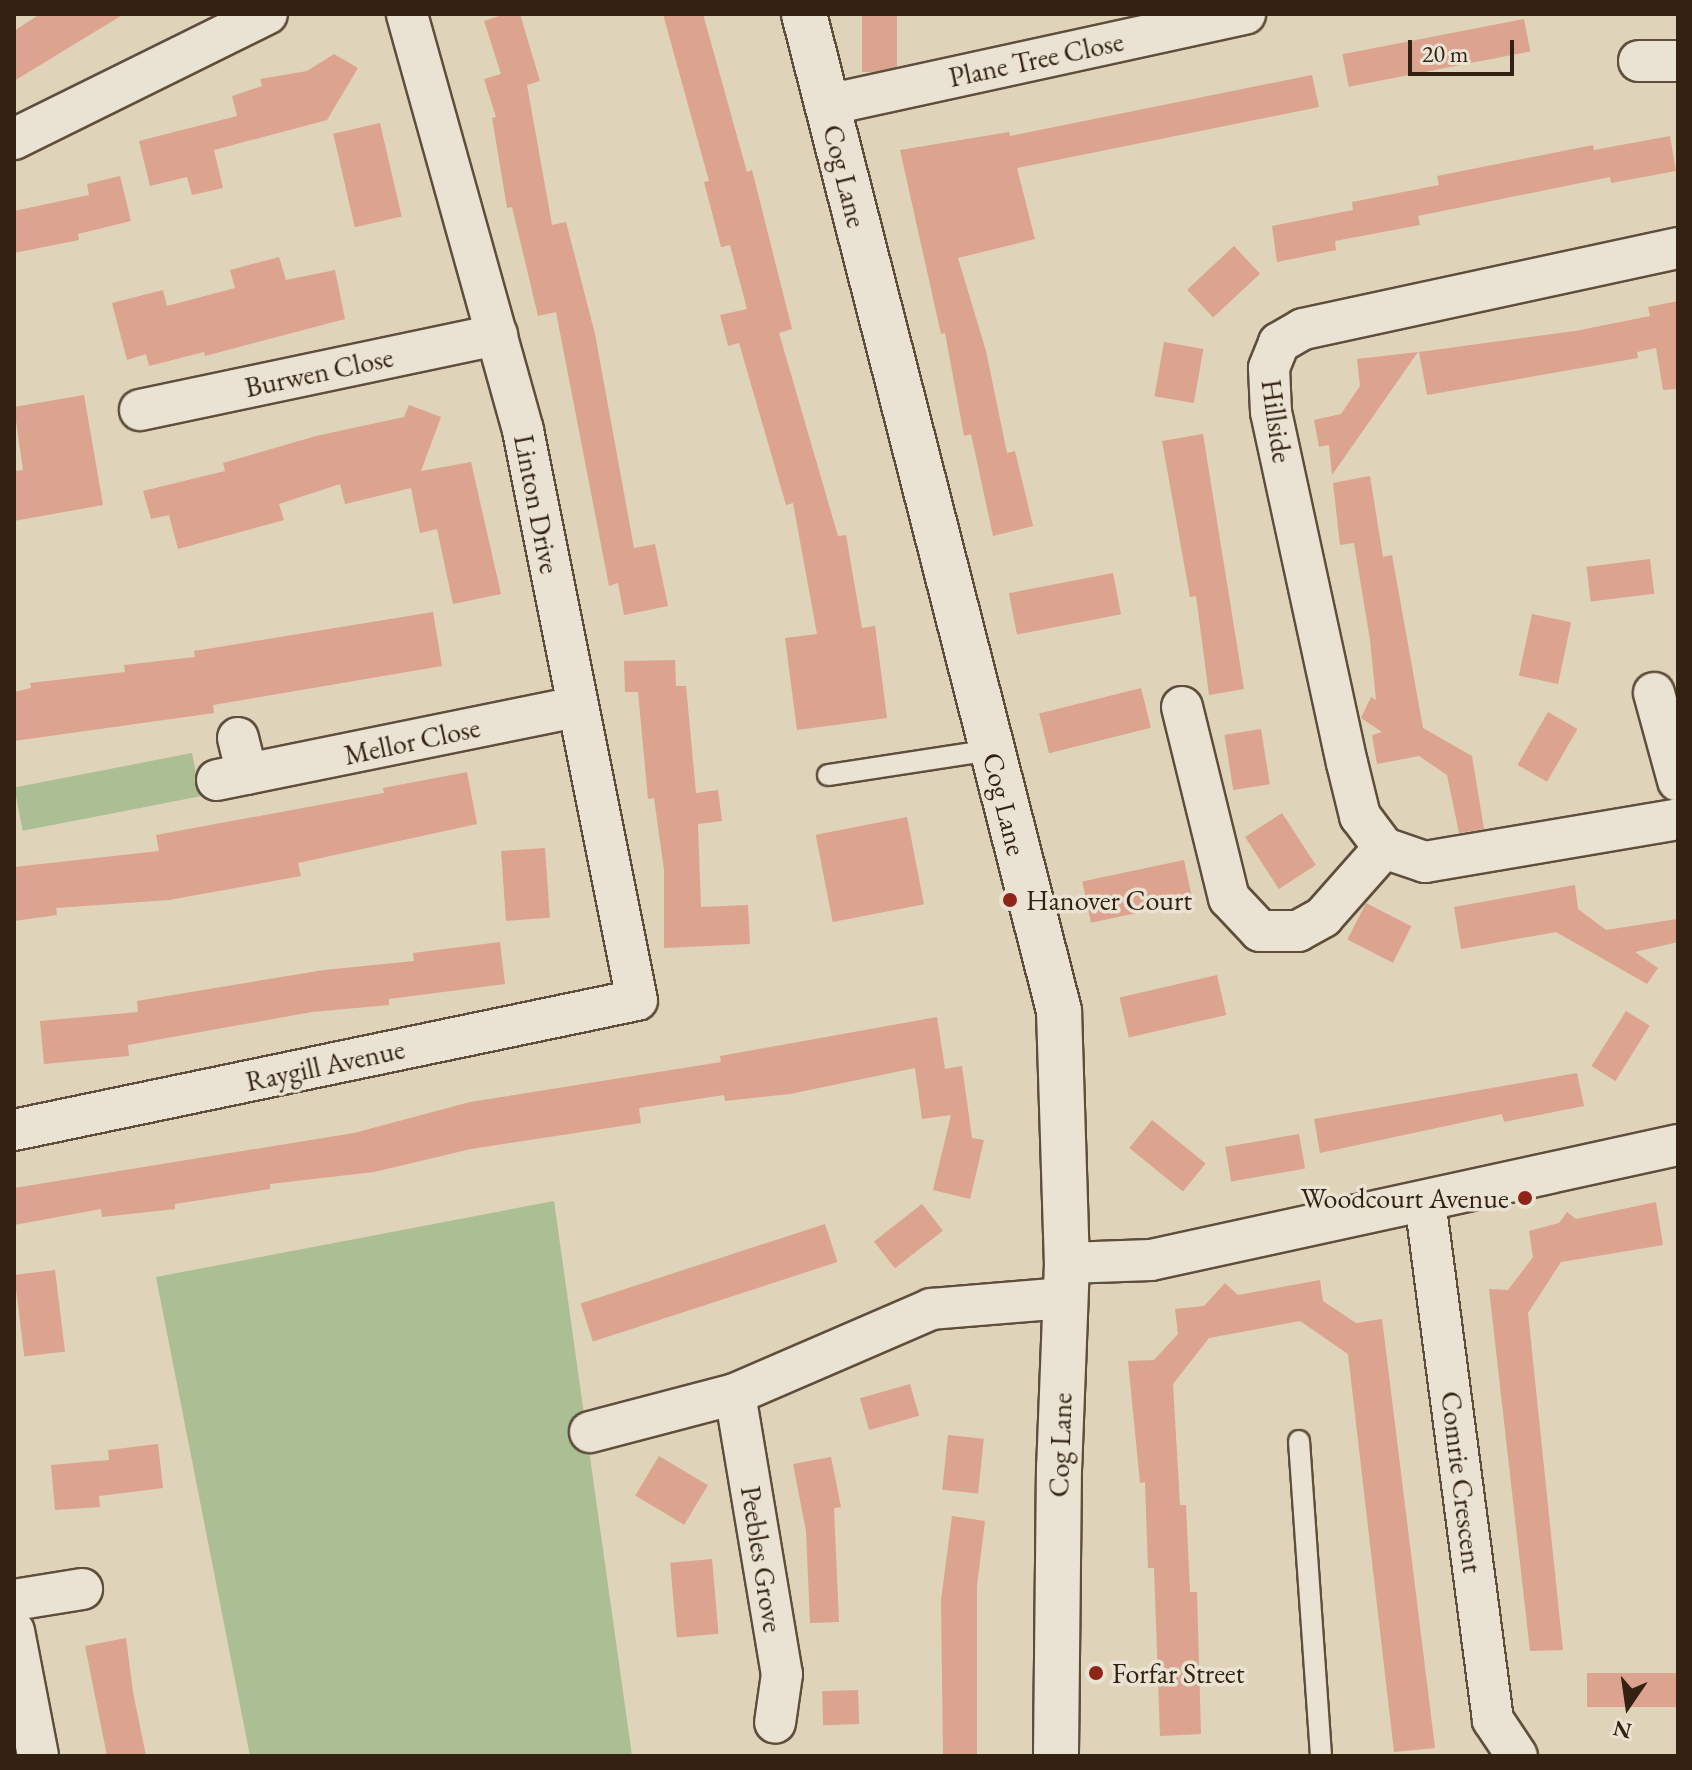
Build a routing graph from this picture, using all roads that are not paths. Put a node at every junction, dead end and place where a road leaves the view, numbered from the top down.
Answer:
1 (267, 14) edge
2 (407, 14) edge
3 (804, 14) edge
4 (1245, 14) edge
5 (827, 105) junction
6 (14, 139) edge
7 (1678, 248) edge
8 (497, 335) junction
9 (140, 410) dead end
10 (1654, 693) dead end
11 (577, 707) junction
12 (1182, 707) dead end
13 (992, 750) junction
14 (234, 764) dead end
15 (828, 775) dead end
16 (1678, 781) edge
17 (1678, 819) edge
18 (1384, 848) junction
19 (637, 1000) joint
20 (14, 1130) edge
21 (1678, 1145) edge
22 (1425, 1201) junction
23 (1067, 1281) junction
24 (735, 1394) junction
25 (590, 1432) dead end
26 (1299, 1441) dead end
27 (82, 1589) dead end
28 (14, 1600) edge
29 (14, 1631) edge
30 (775, 1723) dead end
31 (38, 1756) edge
32 (1056, 1756) edge
33 (1321, 1756) edge
34 (1517, 1756) edge

1 - 6 street
2 - 8 street, Linton Drive
3 - 5 street, Cog Lane
4 - 5 street, Plane Tree Close
5 - 13 street, Cog Lane
7 - 18 street, Hillside
8 - 9 street, Burwen Close
8 - 11 street, Linton Drive
10 - 16 street
11 - 14 street, Mellor Close
11 - 19 street, Linton Drive
12 - 18 street
13 - 15 lane
13 - 23 street, Cog Lane
17 - 18 street
19 - 20 street, Raygill Avenue
21 - 22 street
22 - 23 street
22 - 34 street, Comrie Crescent
23 - 24 street
23 - 32 street, Cog Lane
24 - 25 street
24 - 30 street, Peebles Grove
26 - 33 lane
27 - 28 street
29 - 31 street

